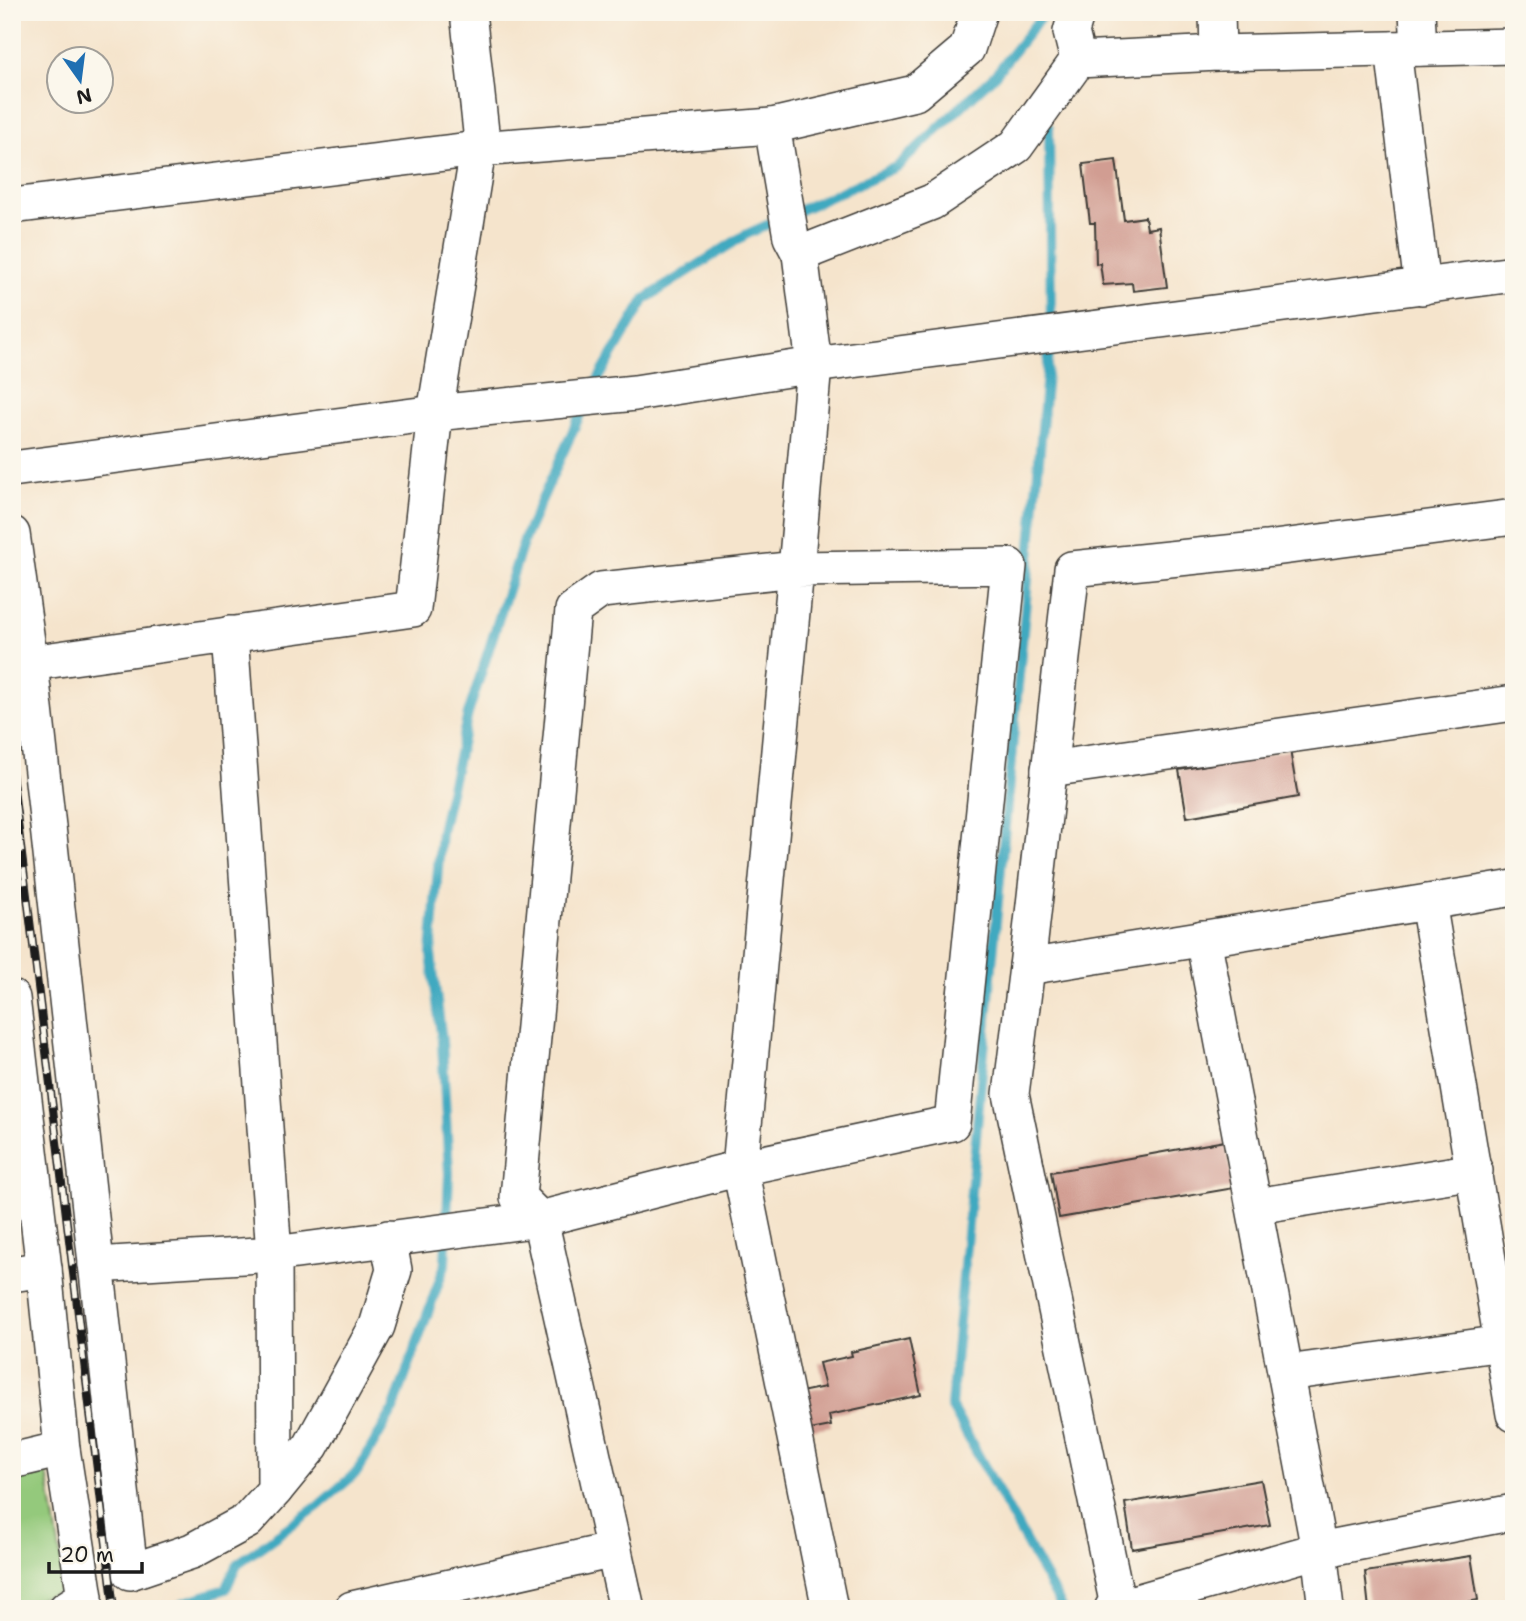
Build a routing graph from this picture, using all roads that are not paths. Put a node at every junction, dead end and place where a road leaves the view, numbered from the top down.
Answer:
1 (468, 12) edge
2 (979, 12) edge
3 (1077, 12) edge
4 (1217, 12) edge
5 (1418, 12) edge
6 (1514, 46) edge
7 (1406, 48) junction
8 (1218, 53) junction
9 (1078, 60) junction
10 (772, 126) junction
11 (478, 149) junction
12 (12, 206) edge
13 (796, 245) junction
14 (1514, 274) edge
15 (1422, 287) junction
16 (814, 365) junction
17 (435, 413) junction
18 (12, 470) edge
19 (1514, 517) edge
20 (12, 534) edge
21 (796, 569) junction
22 (230, 634) junction
23 (30, 663) junction
24 (1514, 703) edge
25 (1049, 769) junction
26 (1514, 888) edge
27 (1428, 902) junction
28 (1203, 938) junction
29 (1027, 967) junction
30 (12, 998) edge
31 (15, 1053) edge
32 (740, 1168) junction
33 (1475, 1171) junction
34 (1256, 1206) junction
35 (540, 1219) junction
36 (395, 1238) junction
37 (274, 1254) junction
38 (96, 1265) junction
39 (28, 1272) edge
40 (1503, 1343) junction
41 (1287, 1373) junction
42 (1514, 1414) edge
43 (62, 1449) junction
44 (12, 1461) edge
45 (275, 1490) junction
46 (1513, 1515) edge
47 (614, 1550) junction
48 (1319, 1550) junction
49 (1115, 1608) edge
50 (66, 1609) edge
51 (352, 1609) edge
52 (628, 1609) edge
53 (830, 1609) edge
54 (1326, 1609) edge

1 - 11 street
2 - 10 street
3 - 9 street
4 - 8 street
5 - 7 street
6 - 7 street
7 - 8 street
7 - 15 street
8 - 9 street
9 - 13 street
10 - 11 street
10 - 13 street
11 - 12 street
11 - 17 street
13 - 16 street
14 - 15 street
15 - 16 street
16 - 17 street
16 - 21 street
17 - 18 street
17 - 22 street
19 - 25 street
20 - 23 street
21 - 32 street
21 - 32 street
21 - 35 street
22 - 23 street
22 - 37 street
23 - 38 street
24 - 25 street
25 - 29 street
26 - 27 street
27 - 28 street
27 - 33 street
28 - 29 street
28 - 34 street
29 - 49 street
30 - 31 street
31 - 39 street
32 - 35 street
32 - 53 street
33 - 34 street
33 - 40 street
34 - 41 street
35 - 36 street
35 - 47 street
36 - 37 street
36 - 45 street
37 - 38 street
37 - 45 street
38 - 45 street
39 - 43 street
40 - 41 street
40 - 42 street
41 - 48 street
43 - 44 street
43 - 50 street
46 - 48 street
47 - 51 street
47 - 52 street
48 - 49 street
48 - 54 street

